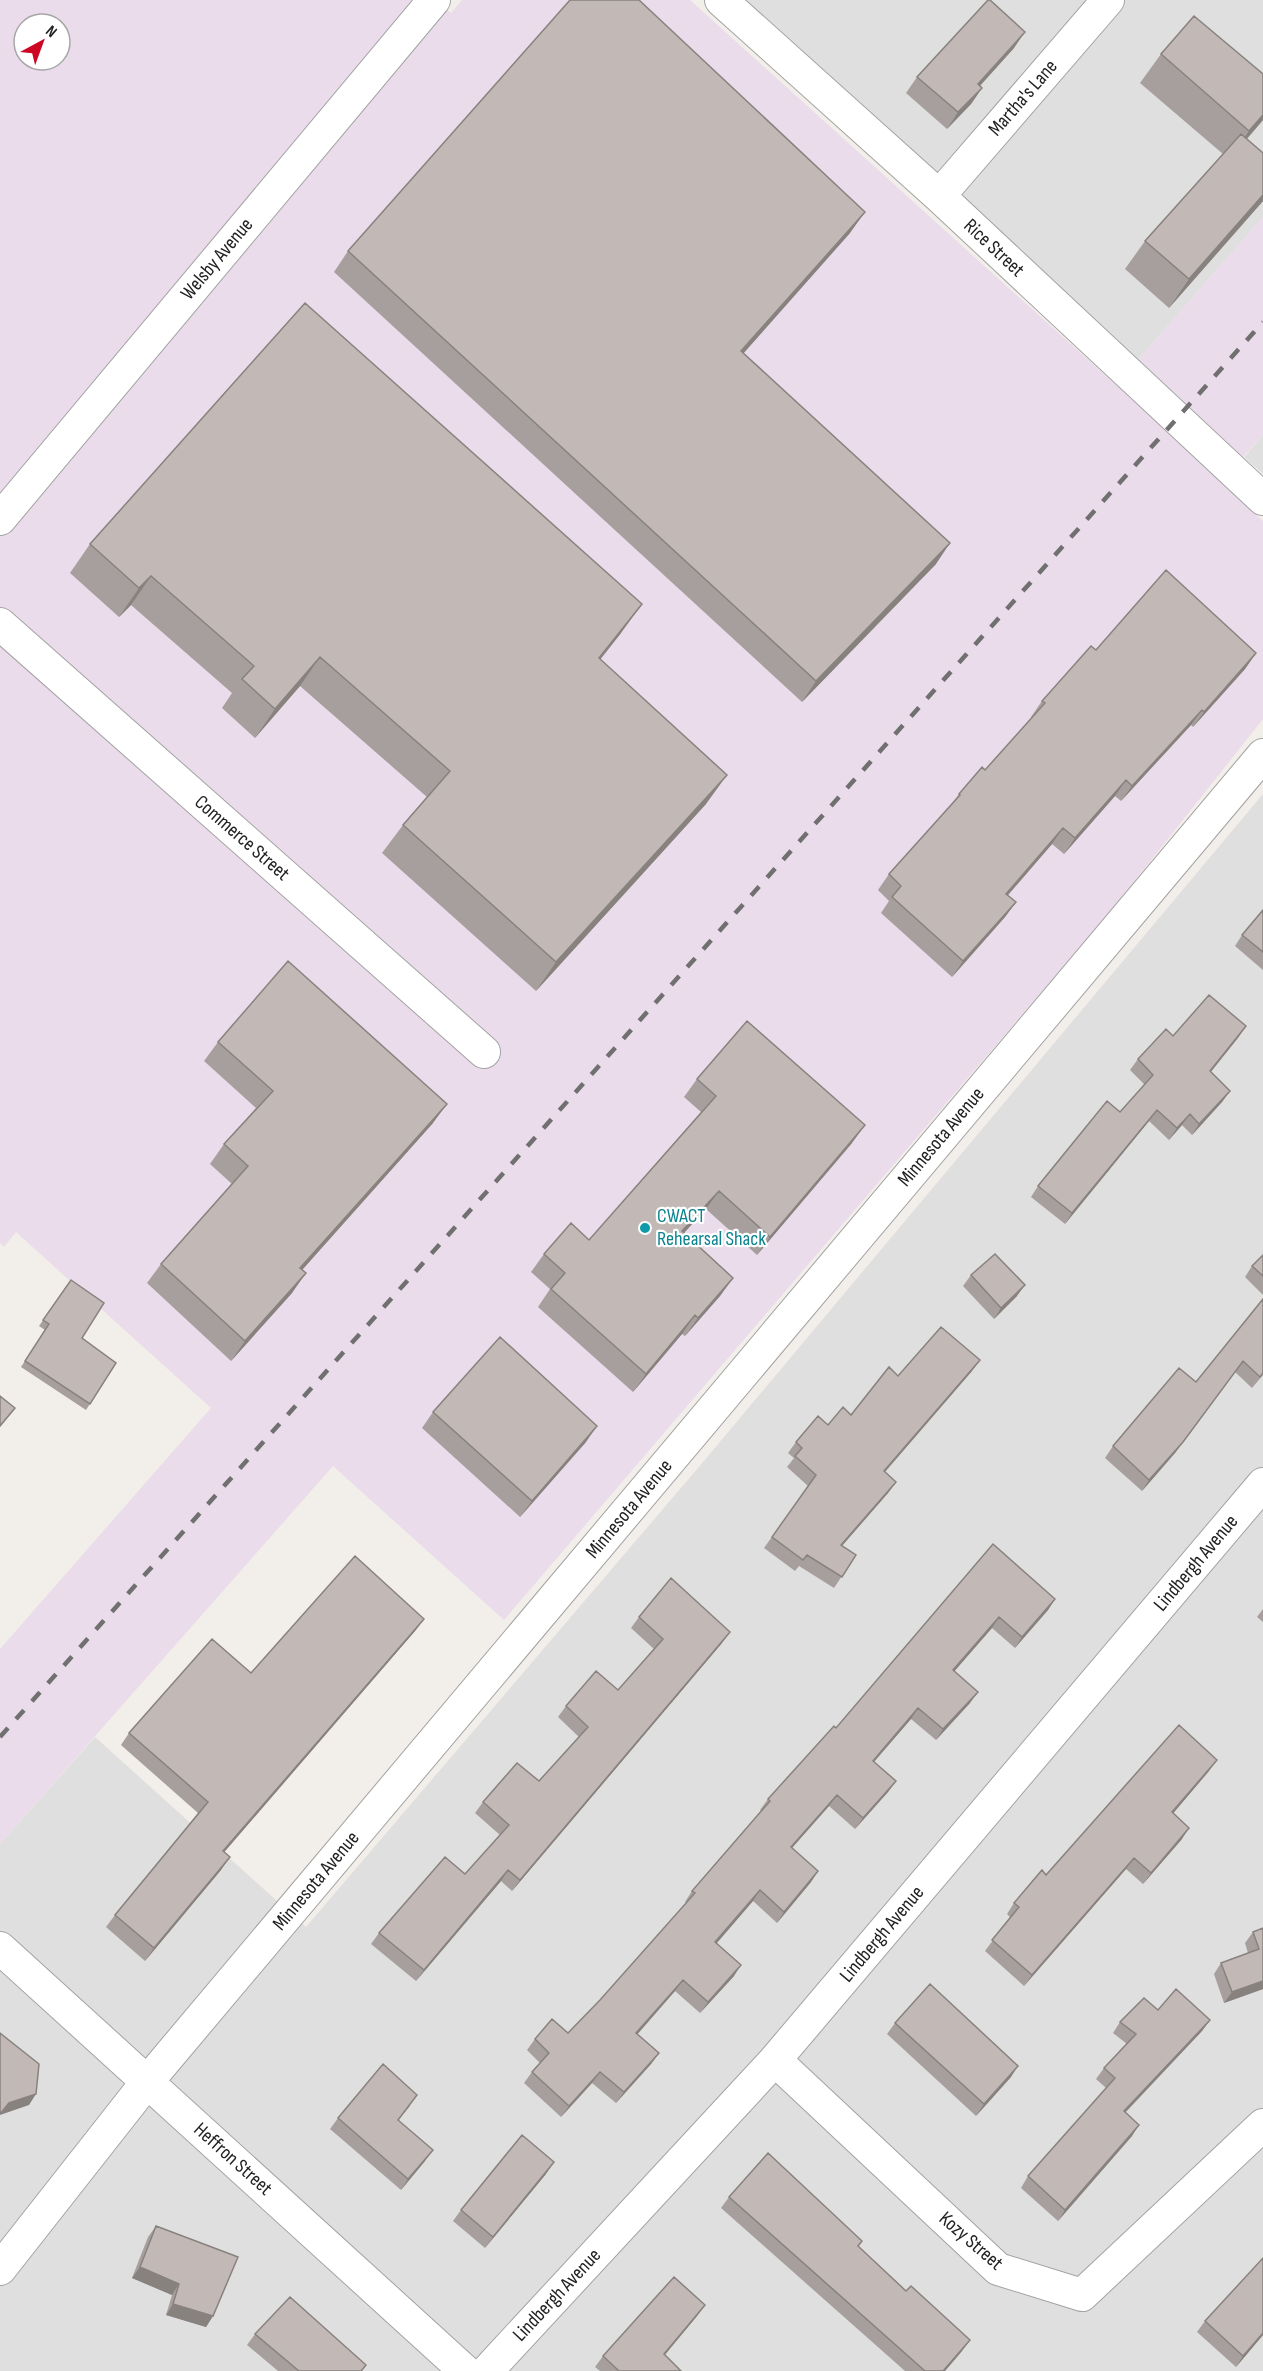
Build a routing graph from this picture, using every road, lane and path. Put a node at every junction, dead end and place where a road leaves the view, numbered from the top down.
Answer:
1 (434, 0) edge
2 (721, 0) edge
3 (1108, 0) edge
4 (939, 196) junction
5 (1263, 499) edge
6 (0, 519) edge
7 (0, 624) edge
8 (1263, 754) edge
9 (484, 1052) dead end
10 (1263, 1484) edge
11 (0, 1948) edge
12 (774, 2060) junction
13 (147, 2082) junction
14 (1263, 2125) edge
15 (0, 2269) edge
16 (465, 2371) edge
17 (487, 2371) edge

1 - 6 street, Welsby Avenue
2 - 4 street, Rice Street
3 - 4 street, Martha's Lane
4 - 5 street, Rice Street
7 - 9 street, Commerce Street
8 - 13 street, Minnesota Avenue
10 - 12 street, Lindbergh Avenue
11 - 13 street, Heffron Street
12 - 14 street, Kozy Street
12 - 17 street, Lindbergh Avenue
13 - 15 street, Minnesota Avenue
13 - 16 street, Heffron Street

